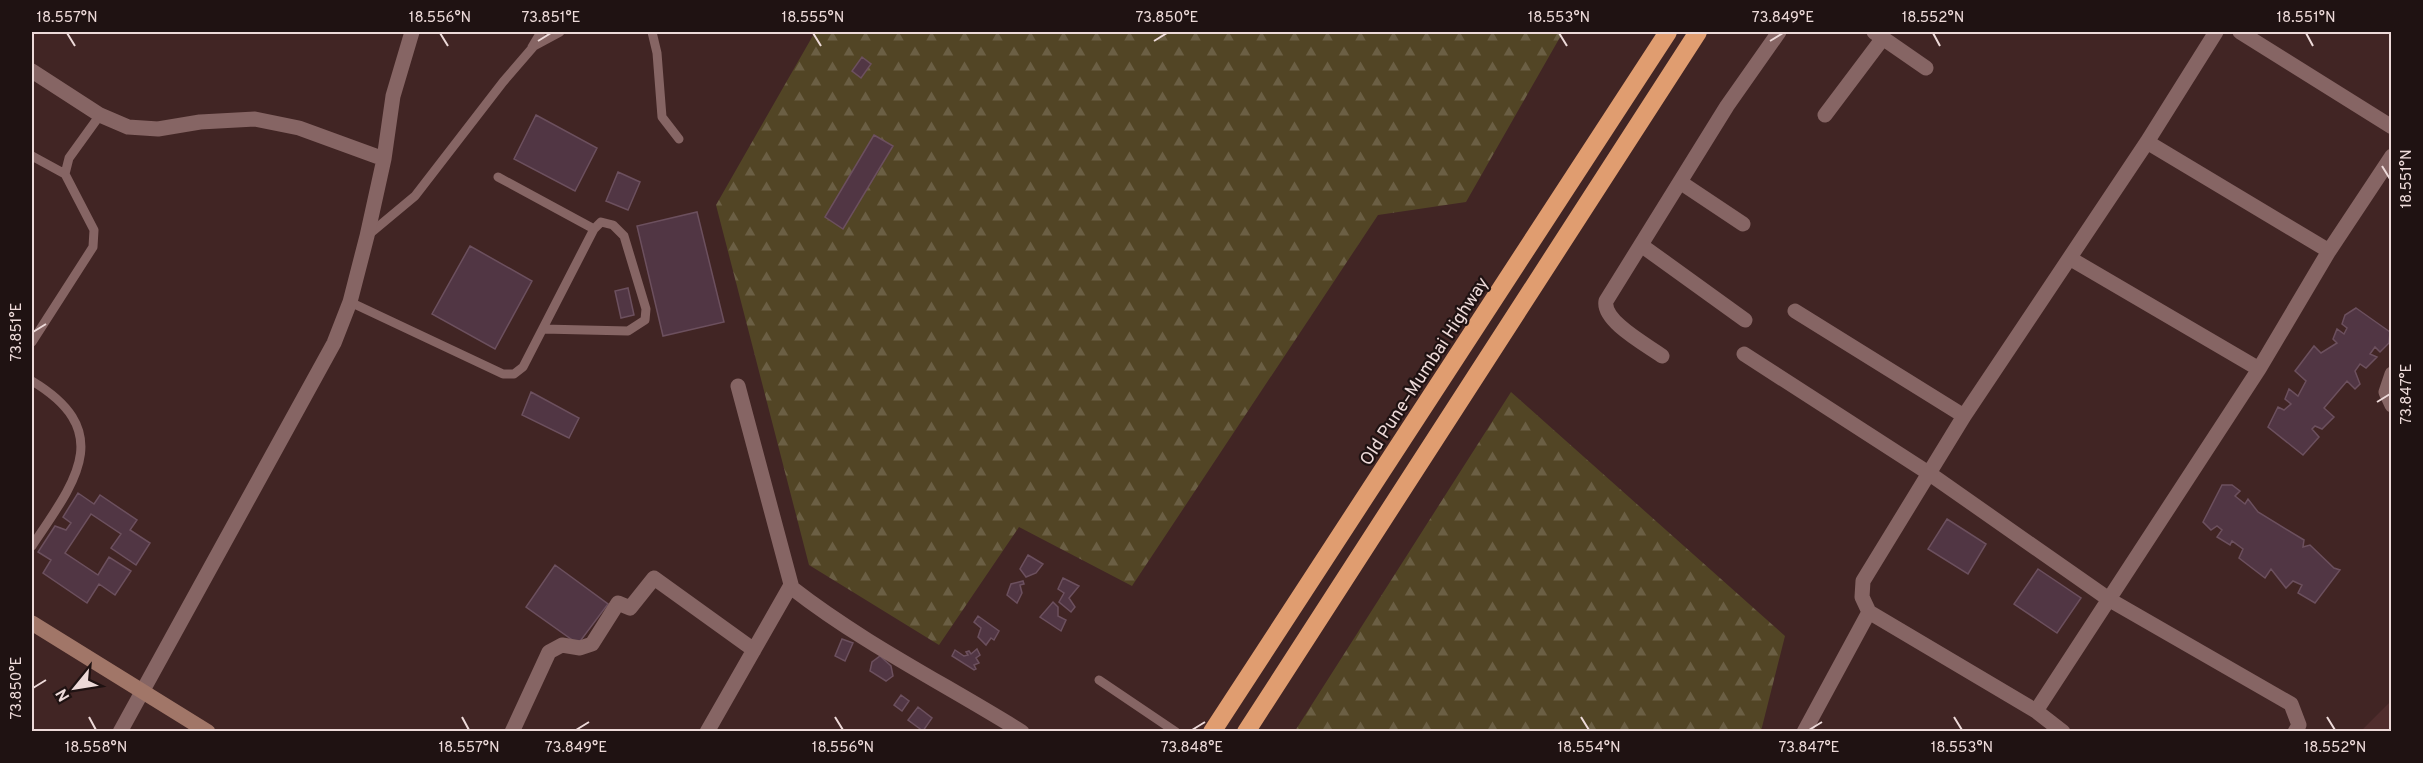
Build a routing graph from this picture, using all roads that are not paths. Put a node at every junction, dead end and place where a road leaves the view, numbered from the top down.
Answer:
1 (412, 32) edge
2 (541, 32) edge
3 (560, 32) edge
4 (652, 32) edge
5 (1668, 32) edge
6 (1698, 32) edge
7 (1779, 32) edge
8 (2216, 32) edge
9 (2240, 32) edge
10 (1879, 35) edge
11 (529, 52) junction
12 (1926, 68) dead end
13 (32, 71) edge
14 (99, 115) junction
15 (1825, 116) dead end
16 (2391, 127) edge
17 (680, 139) dead end
18 (2148, 142) junction
19 (32, 156) edge
20 (2391, 156) edge
21 (384, 159) junction
22 (65, 174) junction
23 (498, 177) dead end
24 (1680, 182) junction
25 (1743, 224) dead end
26 (594, 229) junction
27 (367, 236) junction
28 (1641, 245) junction
29 (2330, 251) junction
30 (2071, 259) junction
31 (350, 302) junction
32 (1795, 310) dead end
33 (1745, 320) dead end
34 (543, 328) junction
35 (32, 342) edge
36 (1744, 354) dead end
37 (1662, 356) dead end
38 (2259, 369) junction
39 (2391, 374) edge
40 (32, 381) edge
41 (738, 386) dead end
42 (2391, 405) edge
43 (1964, 416) junction
44 (1930, 474) junction
45 (32, 546) edge
46 (791, 585) junction
47 (2110, 600) junction
48 (1869, 612) junction
49 (32, 623) edge
50 (754, 650) junction
51 (1099, 680) dead end
52 (144, 693) junction
53 (2036, 711) junction
54 (120, 732) edge
55 (208, 732) edge
56 (512, 732) edge
57 (707, 732) edge
58 (1023, 732) edge
59 (1176, 732) edge
60 (1212, 732) edge
61 (1246, 732) edge
62 (1804, 732) edge
63 (2063, 732) edge
64 (2295, 732) edge

1 - 21 street
2 - 11 lane
3 - 11 lane
4 - 17 lane
5 - 60 highway, Old Pune–Mumbai Highway
6 - 61 highway
7 - 24 street
8 - 18 street
9 - 16 street
10 - 12 street
10 - 15 street
11 - 27 lane
13 - 14 street
14 - 21 street
14 - 22 lane
18 - 29 street
18 - 30 street
19 - 22 lane
20 - 29 street
21 - 27 street
22 - 35 lane
23 - 26 lane
24 - 25 street
24 - 28 street
26 - 34 lane
26 - 34 lane
27 - 31 street
28 - 33 street
28 - 37 street
29 - 38 street
30 - 38 street
30 - 43 street
31 - 34 lane
31 - 52 street
32 - 43 street
36 - 44 street
38 - 47 street
39 - 42 street
40 - 45 lane
41 - 46 street
43 - 44 street
44 - 47 street
44 - 48 street
46 - 50 street
46 - 58 street
47 - 53 street
47 - 64 street
48 - 53 street
48 - 62 street
49 - 52 street
50 - 56 street
50 - 57 street
51 - 59 lane
52 - 54 street
52 - 55 street
53 - 63 street

